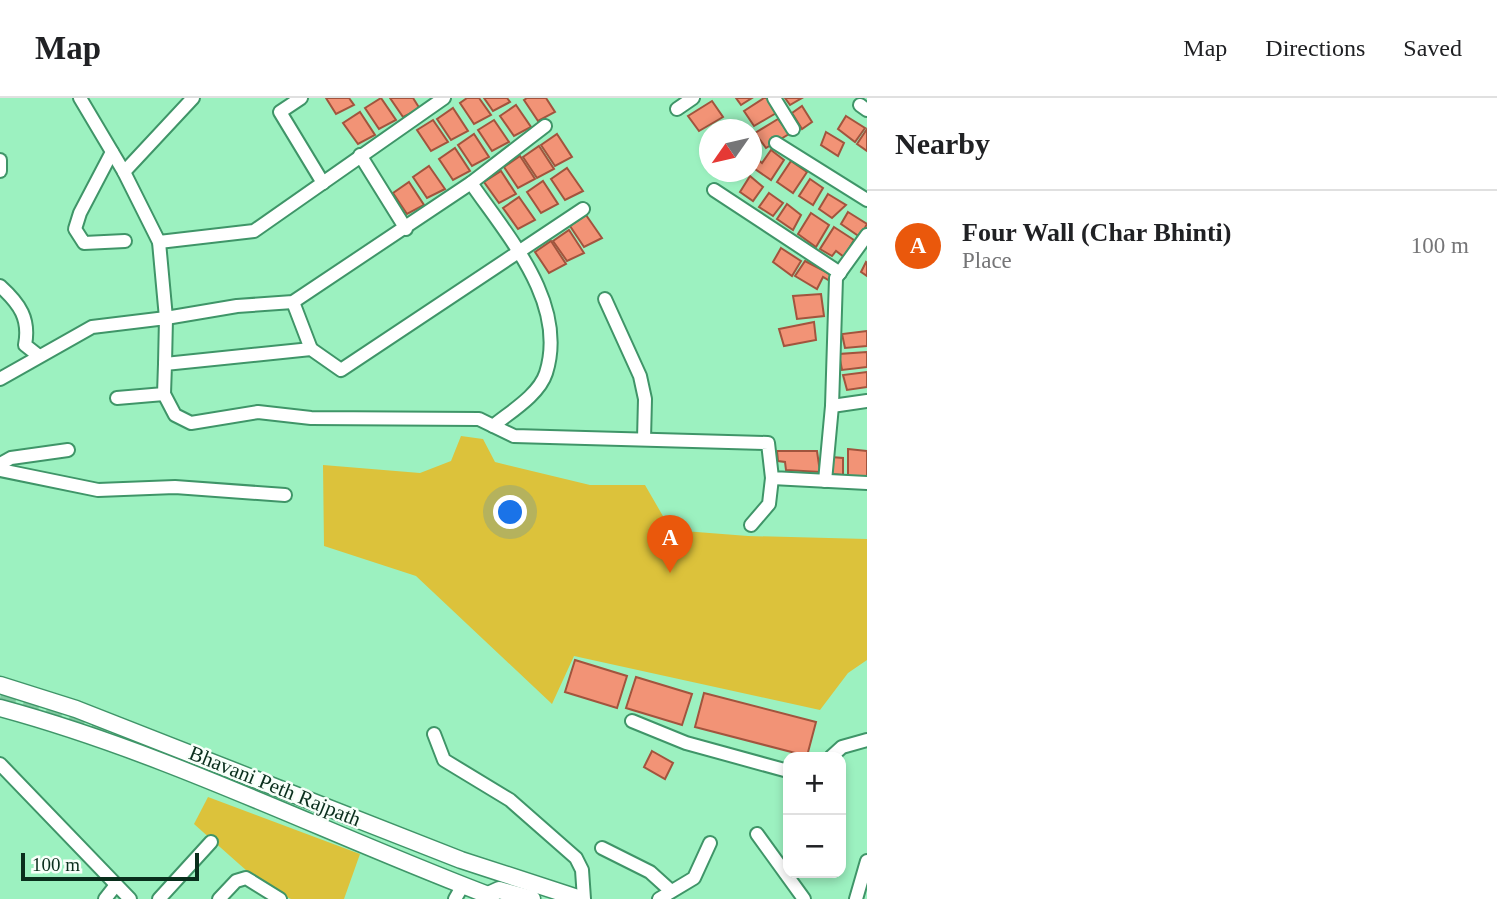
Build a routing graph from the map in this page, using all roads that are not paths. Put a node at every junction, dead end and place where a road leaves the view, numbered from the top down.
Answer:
1 (193, 98) edge
2 (301, 98) edge
3 (443, 98) edge
4 (693, 98) edge
5 (774, 98) edge
6 (84, 100) edge
7 (677, 108) dead end
8 (545, 126) dead end
9 (793, 128) dead end
10 (776, 144) dead end
11 (111, 152) junction
12 (360, 155) junction
13 (0, 160) edge
14 (0, 170) edge
15 (124, 173) junction
16 (323, 183) junction
17 (471, 183) junction
18 (714, 190) dead end
19 (867, 200) edge
20 (583, 209) dead end
21 (406, 229) junction
22 (867, 235) edge
23 (125, 241) dead end
24 (159, 242) junction
25 (519, 253) junction
26 (840, 273) junction
27 (0, 286) edge
28 (605, 299) dead end
29 (293, 302) junction
30 (166, 318) junction
31 (311, 349) junction
32 (39, 356) junction
33 (165, 364) junction
34 (0, 379) edge
35 (164, 394) junction
36 (117, 398) dead end
37 (867, 401) edge
38 (832, 406) junction
39 (493, 426) junction
40 (645, 439) junction
41 (68, 450) dead end
42 (0, 464) edge
43 (0, 470) edge
44 (772, 478) junction
45 (825, 481) junction
46 (867, 483) edge
47 (285, 495) dead end
48 (751, 525) dead end
49 (0, 685) edge
50 (0, 708) edge
51 (632, 721) dead end
52 (434, 734) dead end
53 (867, 740) edge
54 (128, 742) tunnel mouth
55 (836, 752) edge
56 (0, 764) edge
57 (783, 770) edge
58 (757, 834) dead end
59 (211, 842) dead end
60 (710, 843) dead end
61 (601, 848) dead end
62 (867, 861) edge
63 (116, 885) junction
64 (499, 890) junction
65 (671, 891) junction
66 (459, 892) edge
67 (105, 899) edge
68 (130, 899) edge
69 (159, 899) edge
70 (219, 899) edge
71 (279, 899) edge
72 (532, 899) edge
73 (582, 899) edge
74 (659, 899) edge
75 (804, 899) edge
76 (856, 899) edge

1 - 15 street
2 - 16 street
3 - 12 street
4 - 7 street
5 - 9 street
6 - 11 street
8 - 17 street
10 - 19 street
11 - 15 street
11 - 23 street
12 - 16 street
12 - 21 street
13 - 14 street
15 - 24 street
16 - 24 street
17 - 21 street
17 - 25 street
18 - 26 street
20 - 25 street
21 - 29 street
22 - 26 street
24 - 30 street
25 - 31 street
25 - 39 street
26 - 38 street
27 - 32 street
28 - 40 street
29 - 30 street
29 - 31 street
30 - 32 street
30 - 33 street
31 - 33 street
32 - 34 street
33 - 35 street
35 - 36 street
35 - 39 street
37 - 38 street
38 - 45 street
39 - 40 street
40 - 44 street
41 - 42 street
43 - 47 street
44 - 45 street
44 - 48 street
45 - 46 street
49 - 73 main road
50 - 66 main road, Bhavani Peth Rajpath
51 - 57 street
52 - 73 street
53 - 55 street
54 - 64 main road
56 - 63 street
58 - 75 street
59 - 69 street
60 - 65 street
61 - 65 street
62 - 76 street
63 - 67 street
63 - 68 street
64 - 66 main road, Bhavani Peth Rajpath
64 - 72 main road, Bhavani Peth Rajpath
65 - 74 street
70 - 71 street

